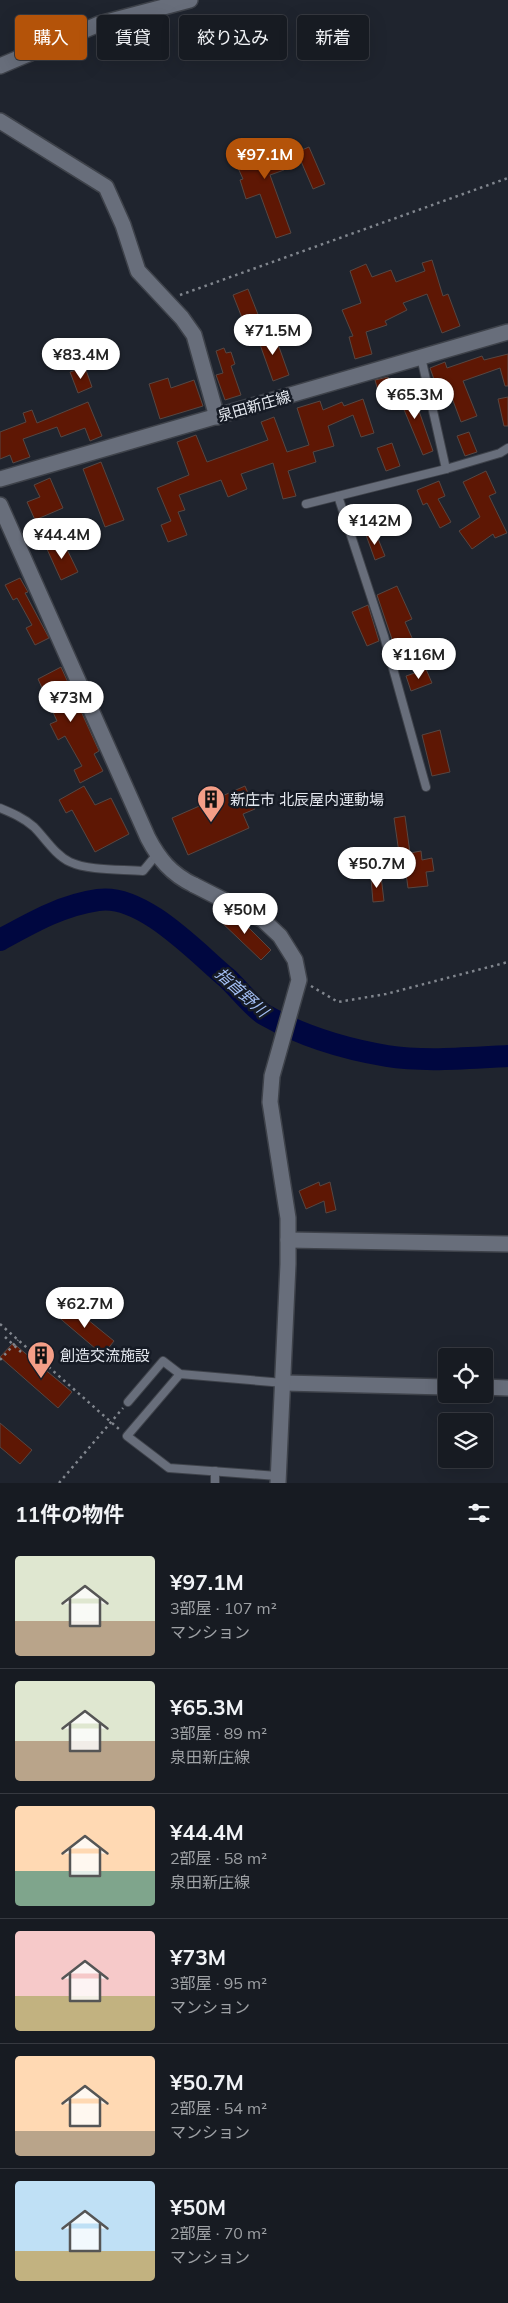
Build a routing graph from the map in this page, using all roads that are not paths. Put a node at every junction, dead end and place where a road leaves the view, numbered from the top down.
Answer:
1 (190, 0) edge
2 (0, 66) edge
3 (0, 121) edge
4 (508, 332) edge
5 (421, 357) junction
6 (217, 417) junction
7 (508, 448) edge
8 (446, 468) junction
9 (0, 479) edge
10 (338, 496) junction
11 (306, 504) dead end
12 (0, 506) edge
13 (426, 787) dead end
14 (0, 808) edge
15 (157, 854) junction
16 (288, 1240) junction
17 (508, 1244) edge
18 (180, 1374) junction
19 (284, 1383) junction
20 (438, 1387) edge
21 (493, 1387) edge
22 (508, 1388) edge
23 (128, 1402) road end
24 (215, 1471) junction
25 (278, 1479) edge
26 (215, 1483) edge

1 - 2 street
3 - 6 street
4 - 5 street, 泉田新庄線
5 - 6 street, 泉田新庄線
5 - 8 lane
6 - 9 street, 泉田新庄線
7 - 8 lane
8 - 10 lane
10 - 11 lane
10 - 13 lane
12 - 15 street
14 - 15 lane
15 - 16 street
16 - 17 street
16 - 19 street
18 - 19 lane
18 - 23 lane
18 - 24 lane
19 - 20 street
19 - 25 street
21 - 22 street
24 - 25 lane
24 - 26 lane

